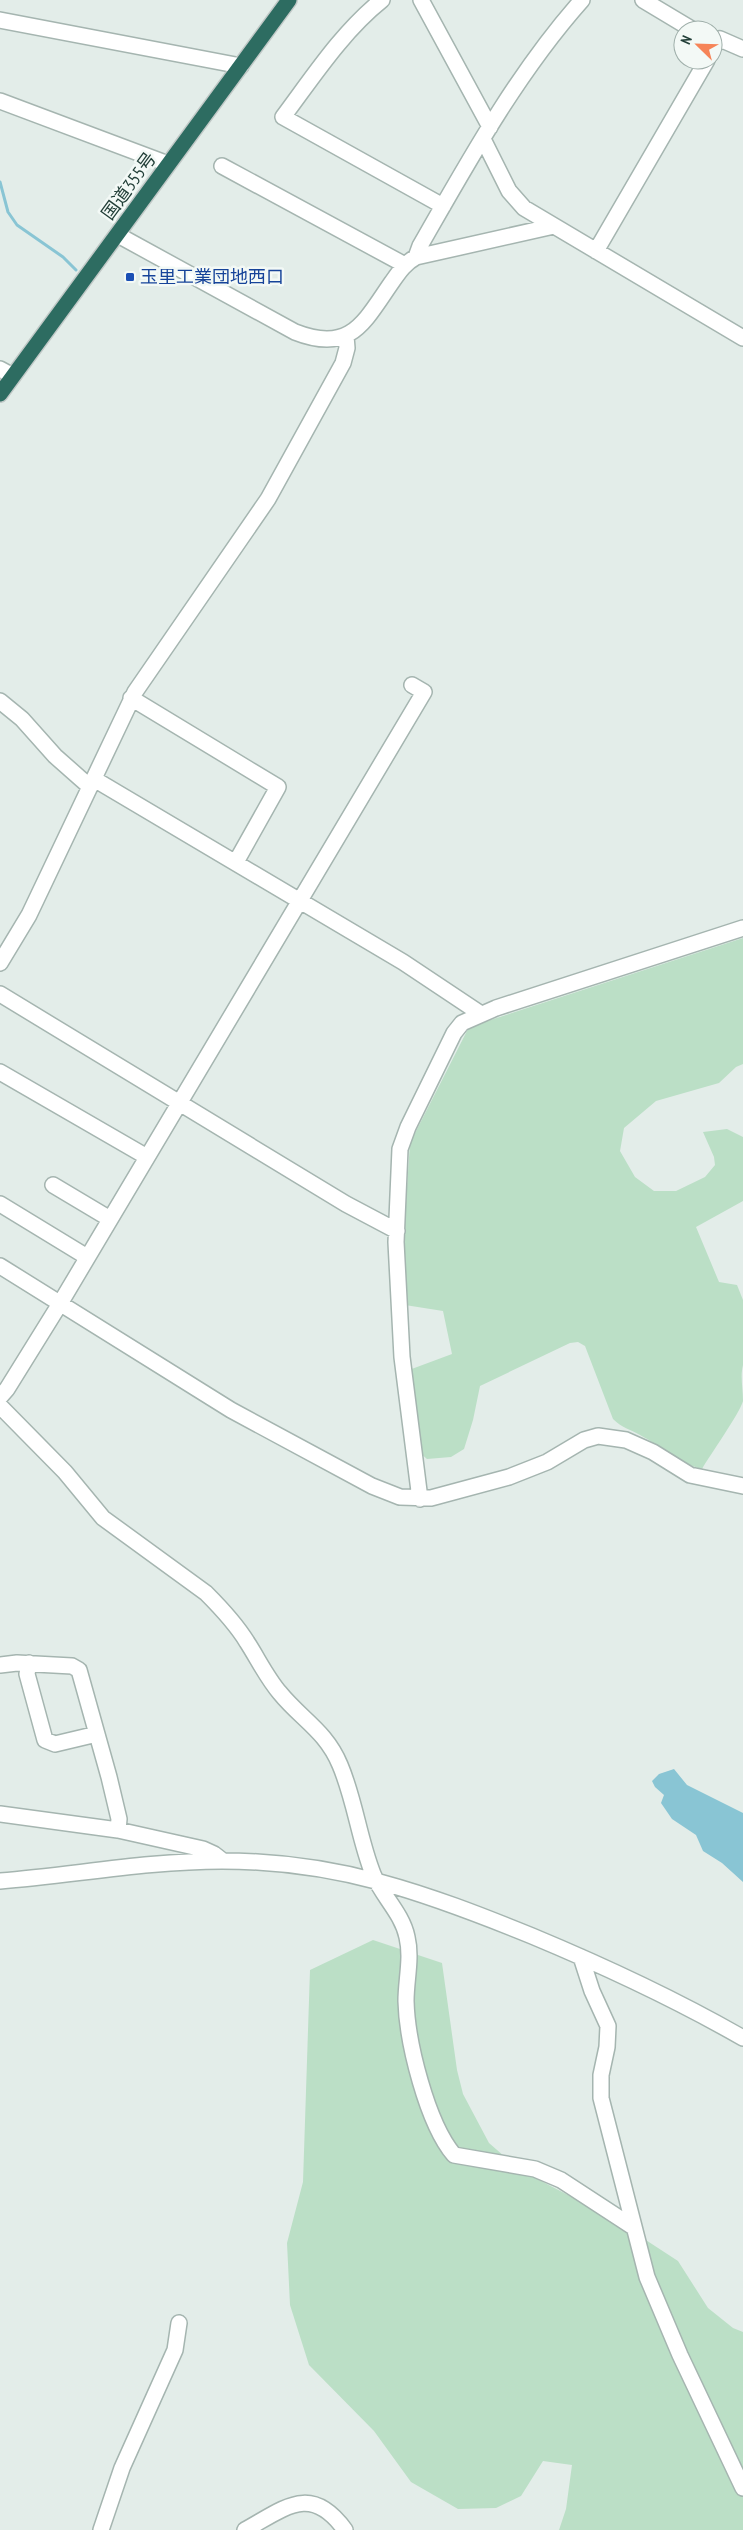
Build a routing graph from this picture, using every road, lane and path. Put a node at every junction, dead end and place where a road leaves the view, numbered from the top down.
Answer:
1 (289, 0) edge
2 (382, 0) edge
3 (421, 0) edge
4 (582, 0) edge
5 (643, 0) edge
6 (0, 20) edge
7 (676, 20) edge
8 (723, 39) edge
9 (743, 49) edge
10 (240, 66) junction
11 (701, 70) edge
12 (0, 102) edge
13 (486, 133) junction
14 (168, 164) junction
15 (222, 166) dead end
16 (443, 206) junction
17 (554, 226) junction
18 (118, 235) junction
19 (596, 250) junction
20 (410, 261) junction
21 (346, 336) junction
22 (743, 338) edge
23 (7, 372) edge
24 (0, 394) edge
25 (412, 685) dead end
26 (131, 698) junction
27 (0, 701) edge
28 (92, 783) junction
29 (236, 862) junction
30 (300, 900) junction
31 (743, 928) edge
32 (0, 963) edge
33 (0, 994) edge
34 (481, 1014) junction
35 (0, 1072) edge
36 (179, 1101) junction
37 (147, 1156) junction
38 (53, 1185) dead end
39 (0, 1204) edge
40 (110, 1219) junction
41 (397, 1231) junction
42 (87, 1257) junction
43 (0, 1266) edge
44 (61, 1302) junction
45 (0, 1396) edge
46 (0, 1406) edge
47 (743, 1486) edge
48 (420, 1499) junction
49 (29, 1664) junction
50 (0, 1665) edge
51 (97, 1734) junction
52 (0, 1814) edge
53 (118, 1830) junction
54 (223, 1861) junction
55 (375, 1880) junction
56 (0, 1881) edge
57 (582, 1957) junction
58 (743, 2038) edge
59 (633, 2227) junction
60 (178, 2323) dead end
61 (743, 2488) edge
62 (101, 2530) edge
63 (245, 2530) edge
64 (345, 2530) edge

1 - 10 highway, 国道355号
2 - 16 street
3 - 13 street
4 - 13 street
5 - 7 street
6 - 10 street
8 - 9 street
10 - 14 highway, 国道355号
11 - 19 street
12 - 14 street
13 - 16 street
13 - 17 street
14 - 18 highway, 国道355号
15 - 20 street
16 - 20 street
17 - 19 street
17 - 20 street
18 - 21 street
18 - 23 highway, 国道355号
19 - 22 street
20 - 21 street
21 - 26 street
23 - 24 highway, 国道355号
25 - 30 street
26 - 28 street
26 - 29 street
27 - 28 street
28 - 29 street
28 - 32 street
29 - 30 street
30 - 34 street
30 - 36 street
31 - 34 street
33 - 36 street
34 - 41 street
35 - 37 street
36 - 37 street
36 - 41 street
37 - 40 street
38 - 40 street
39 - 42 street
40 - 42 street
41 - 48 street
42 - 44 street
43 - 44 street
44 - 45 street
44 - 48 street
46 - 55 street
47 - 48 street
49 - 50 street
49 - 51 street
49 - 51 street
51 - 53 street
52 - 53 street
53 - 54 street
54 - 55 street
54 - 56 street
55 - 57 street
55 - 59 street
57 - 58 street
57 - 59 street
59 - 61 street
60 - 62 street
63 - 64 street

